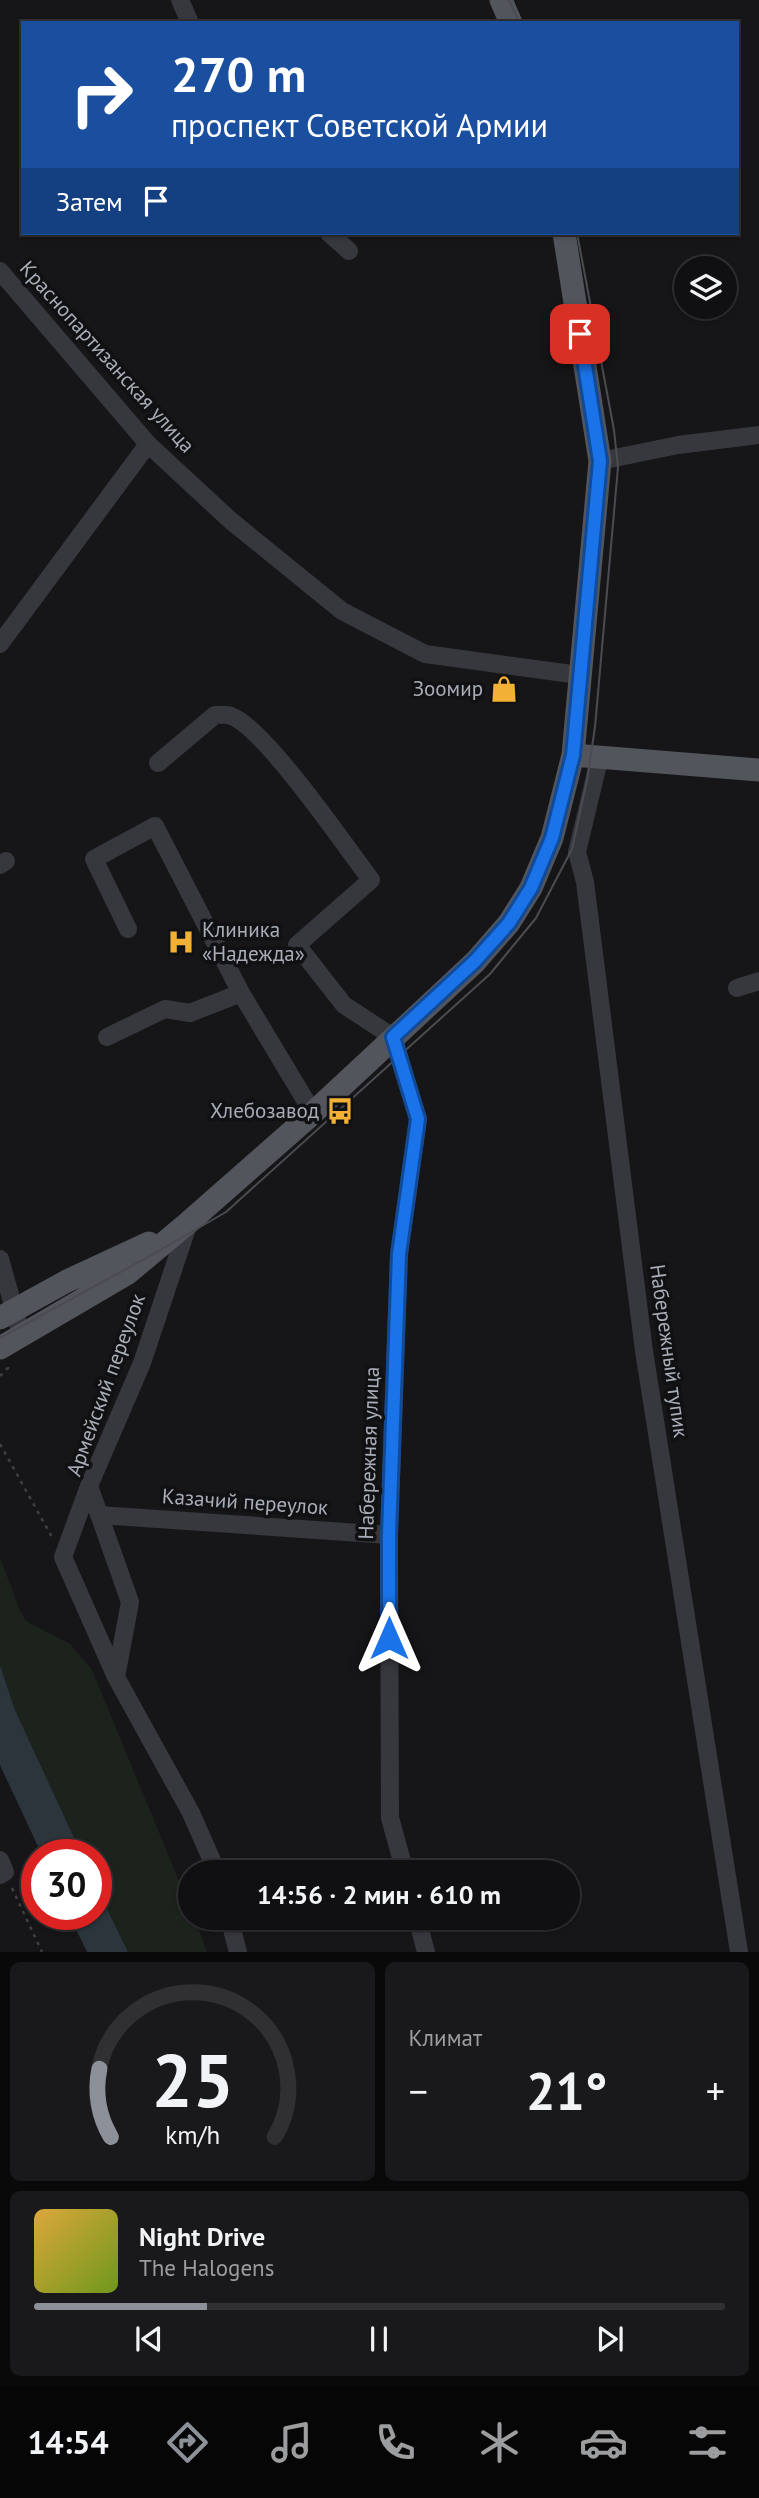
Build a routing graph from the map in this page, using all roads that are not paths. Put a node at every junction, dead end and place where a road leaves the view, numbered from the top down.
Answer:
1 (180, 0) edge
2 (501, 0) edge
3 (189, 21) edge
4 (510, 21) edge
5 (331, 235) edge
6 (564, 235) edge
7 (349, 251) dead end
8 (0, 271) edge
9 (759, 435) edge
10 (149, 444) junction
11 (600, 461) junction
12 (0, 644) edge
13 (579, 675) junction
14 (573, 755) junction
15 (600, 756) junction
16 (158, 763) dead end
17 (759, 770) edge
18 (128, 929) dead end
19 (759, 981) edge
20 (737, 988) dead end
21 (242, 993) junction
22 (107, 1037) dead end
23 (393, 1037) junction
24 (313, 1113) junction
25 (189, 1222) junction
26 (0, 1259) edge
27 (7, 1314) edge
28 (21, 1334) junction
29 (0, 1348) edge
30 (89, 1486) junction
31 (99, 1515) junction
32 (389, 1535) junction
33 (116, 1677) junction
34 (212, 1860) edge
35 (402, 1860) edge
36 (232, 1930) edge
37 (420, 1930) edge
38 (238, 1952) edge
39 (426, 1952) edge
40 (738, 1952) edge

1 - 3 street
2 - 4 main road
5 - 7 street
6 - 11 main road
8 - 10 street, Краснопартизанская улица
9 - 11 street
10 - 12 street
10 - 13 street, Краснопартизанская улица
11 - 13 main road
13 - 14 main road
14 - 15 main road
14 - 23 main road
15 - 17 main road
15 - 40 street, Набережный тупик
16 - 23 street
18 - 21 street
19 - 20 street
21 - 22 street
21 - 24 street
23 - 24 main road
23 - 32 street, Набережная улица
24 - 25 main road
25 - 27 main road
25 - 28 main road
25 - 30 street, Армейский переулок
26 - 27 street
27 - 28 street
28 - 29 main road
30 - 31 street, Армейский переулок
30 - 33 street
31 - 32 street, Казачий переулок
31 - 33 street, Армейский переулок
32 - 35 street, Набережная улица
33 - 34 street
36 - 38 street
37 - 39 street

